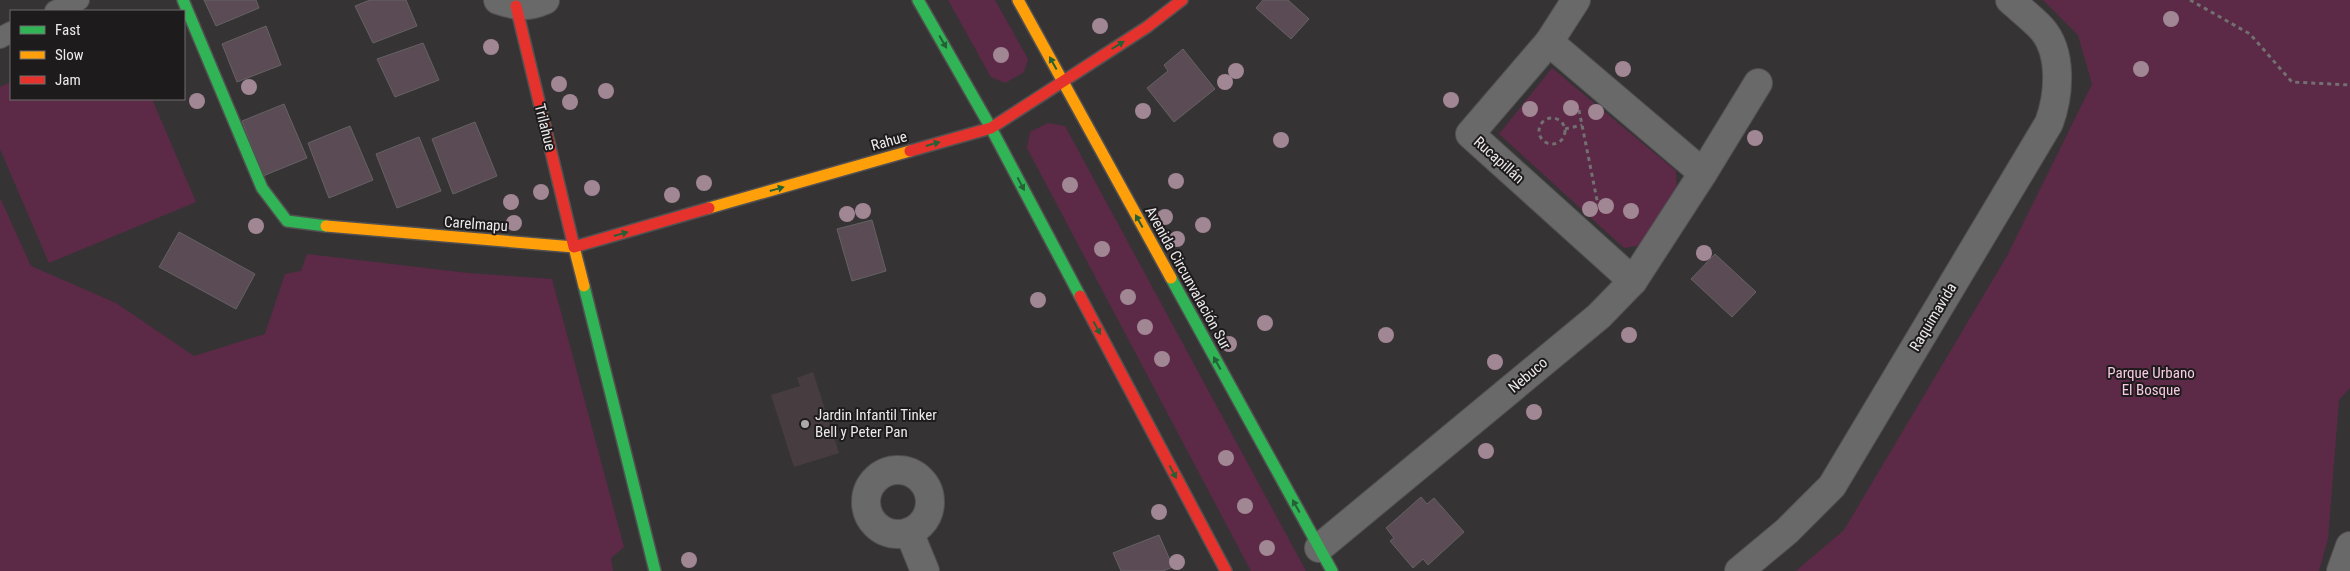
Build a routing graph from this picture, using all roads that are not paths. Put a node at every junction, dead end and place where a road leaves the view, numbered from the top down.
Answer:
1 (79, 0) edge
2 (183, 0) edge
3 (545, 0) edge
4 (918, 0) edge
5 (1018, 0) edge
6 (1182, 0) edge
7 (1576, 0) edge
8 (2010, 0) edge
9 (507, 3) edge
10 (57, 10) edge
11 (1549, 42) junction
12 (1063, 81) junction
13 (1758, 83) dead end
14 (991, 128) junction
15 (1703, 173) junction
16 (574, 247) junction
17 (1633, 280) junction
18 (909, 532) dead end
19 (2350, 546) edge
20 (1326, 560) edge
21 (655, 571) edge
22 (925, 571) edge
23 (1226, 571) edge
24 (1739, 571) edge
25 (2341, 571) edge

1 - 10 lane
2 - 16 street, Carelmapu
3 - 9 street, Trilahue
4 -> 14 street
12 -> 5 street, Avenida Circunvalación Sur
12 -> 6 street, Rahue
7 - 11 street, Rucapillán
8 - 24 street, Raquimavida
9 - 16 street, Trilahue
11 - 15 street
11 - 17 street, Rucapillán
12 - 14 street, Rahue
20 -> 12 street, Avenida Circunvalación Sur
13 - 15 street, Nebuco
16 -> 14 street, Rahue
14 -> 23 street
15 - 17 street, Nebuco
16 - 21 street
17 - 20 street, Nebuco
18 - 22 street
19 - 25 street

